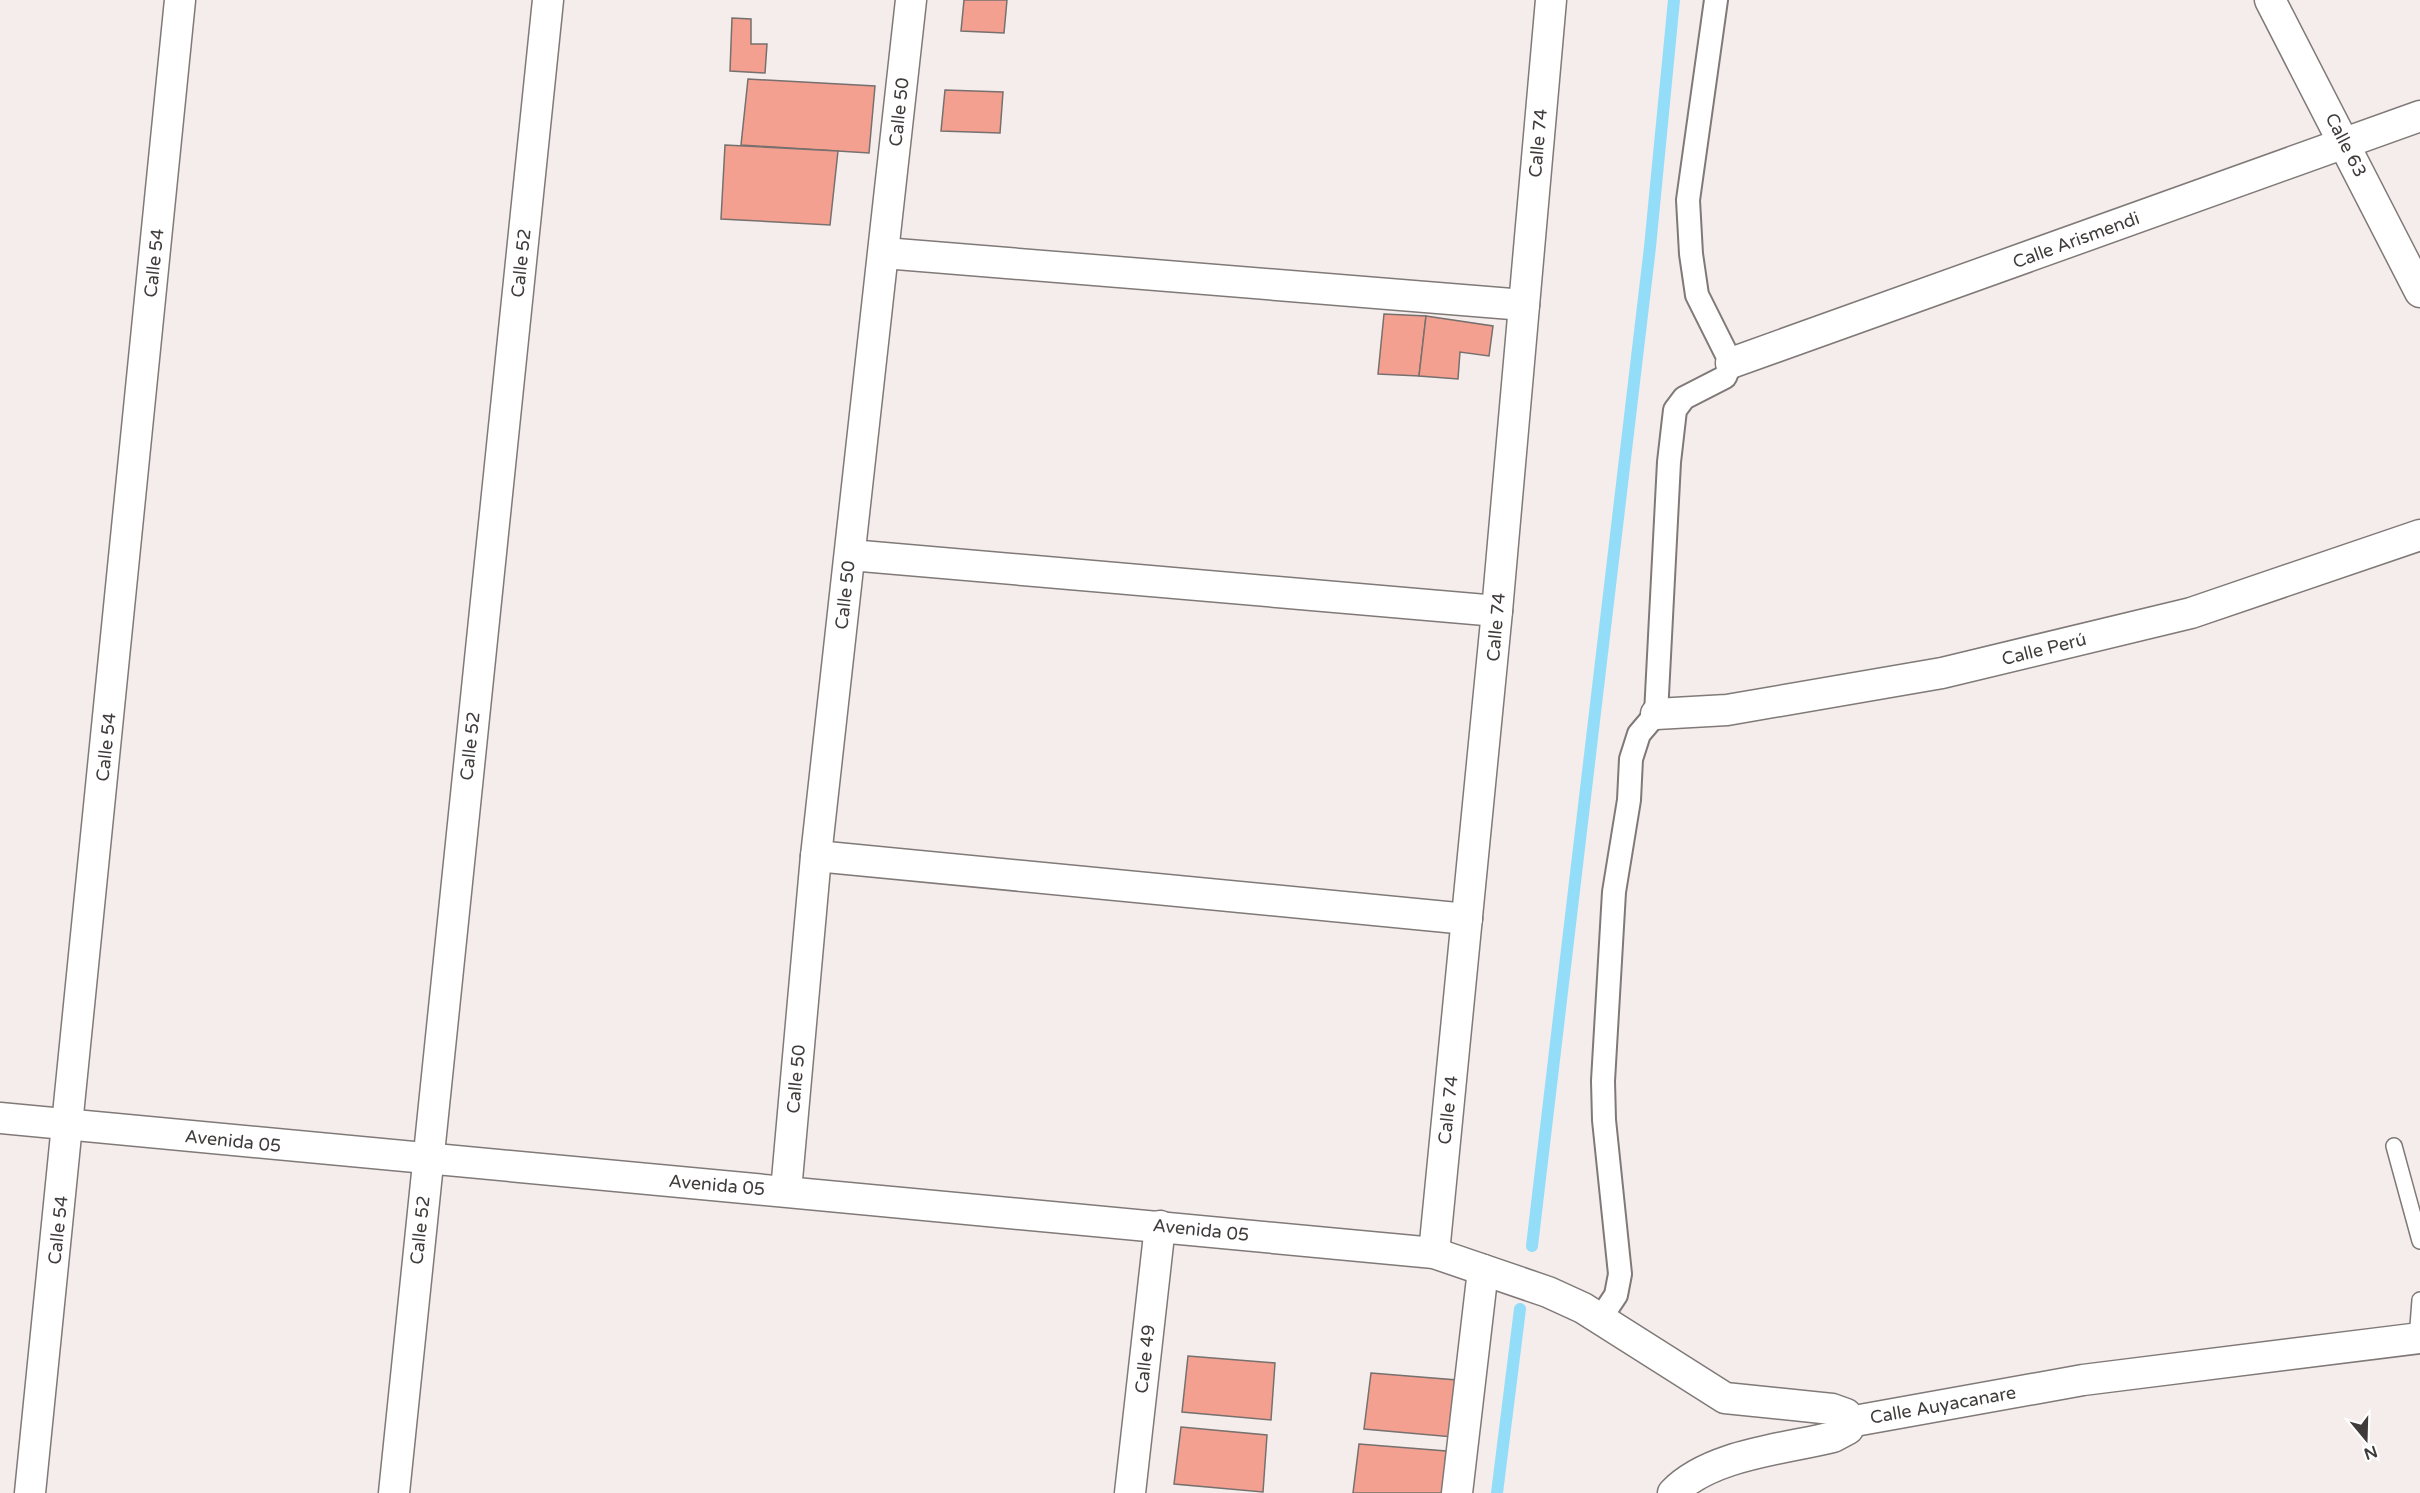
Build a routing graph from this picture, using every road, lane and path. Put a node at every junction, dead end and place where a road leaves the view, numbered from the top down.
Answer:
1 (180, 0) edge
2 (548, 0) edge
3 (911, 0) edge
4 (1551, 0) edge
5 (1716, 0) edge
6 (2270, 0) edge
7 (2420, 116) edge
8 (2345, 142) junction
9 (884, 253) junction
10 (2420, 292) edge
11 (1524, 306) junction
12 (1731, 363) junction
13 (2420, 535) edge
14 (850, 555) junction
15 (1497, 611) junction
16 (1656, 714) junction
17 (816, 856) junction
18 (1467, 919) junction
19 (0, 1118) edge
20 (69, 1125) junction
21 (2394, 1146) dead end
22 (426, 1159) junction
23 (786, 1191) junction
24 (1160, 1226) junction
25 (2420, 1241) edge
26 (1434, 1253) junction
27 (1483, 1270) junction
28 (2420, 1300) edge
29 (1600, 1319) junction
30 (2418, 1339) edge
31 (1849, 1422) junction
32 (30, 1493) edge
33 (394, 1493) edge
34 (1130, 1493) edge
35 (1456, 1493) edge
36 (1673, 1493) edge

1 - 20 street, Calle 54
2 - 22 street, Calle 52
3 - 9 street, Calle 50
4 - 11 street, Calle 74
5 - 12 street
6 - 8 street, Calle 63
7 - 8 street, Calle Arismendi
8 - 10 street, Calle 63
8 - 12 street, Calle Arismendi
9 - 11 street
9 - 14 street, Calle 50
11 - 15 street, Calle 74
12 - 16 street
13 - 16 street, Calle Perú
14 - 15 street
14 - 17 street, Calle 50
15 - 18 street, Calle 74
16 - 29 street
17 - 18 street
17 - 23 street, Calle 50
18 - 26 street, Calle 74
19 - 20 street, Avenida 05
20 - 22 street, Avenida 05
20 - 32 street, Calle 54
21 - 25 lane
22 - 23 street, Avenida 05
22 - 33 street, Calle 52
23 - 24 street, Avenida 05
24 - 26 street, Avenida 05
24 - 34 street, Calle 49
26 - 27 street, Calle Auyacanare
27 - 29 street, Calle Auyacanare
27 - 35 street
28 - 30 lane
29 - 31 street, Calle Auyacanare
30 - 31 street, Calle Auyacanare
31 - 36 street

